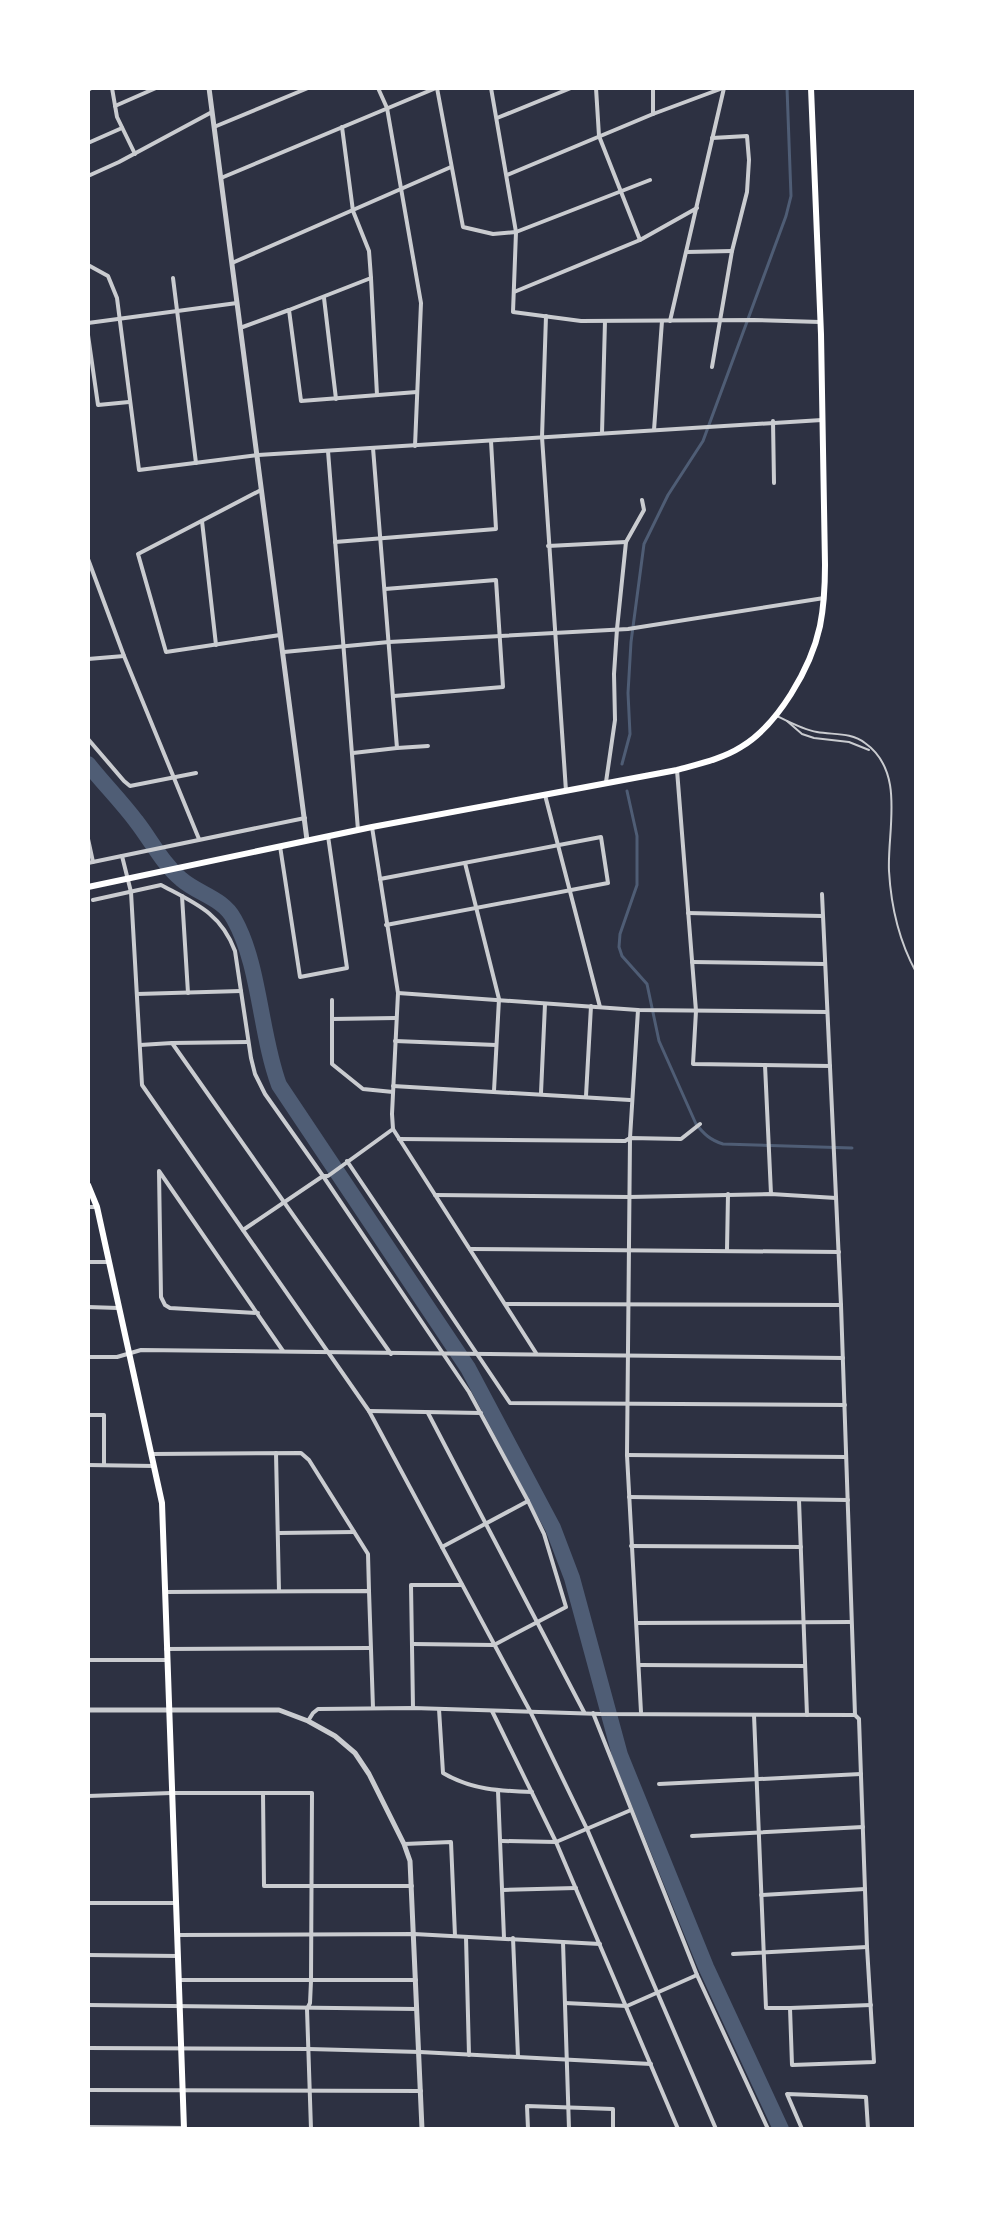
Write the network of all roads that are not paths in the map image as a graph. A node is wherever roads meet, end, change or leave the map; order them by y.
1 (112, 88) edge
2 (156, 88) edge
3 (209, 88) edge
4 (308, 88) edge
5 (378, 88) edge
6 (437, 88) edge
7 (491, 88) edge
8 (571, 88) edge
9 (596, 88) edge
10 (653, 88) edge
11 (723, 88) edge
12 (811, 88) edge
13 (115, 106) junction
14 (387, 108) junction
15 (212, 112) junction
16 (653, 114) junction
17 (497, 118) junction
18 (214, 127) junction
19 (342, 127) junction
20 (122, 128) junction
21 (599, 136) junction
22 (712, 138) junction
23 (88, 143) edge
24 (135, 154) junction
25 (451, 167) junction
26 (507, 175) junction
27 (88, 176) edge
28 (221, 178) junction
29 (650, 180) dead end
30 (401, 188) junction
31 (620, 192) junction
32 (697, 208) junction
33 (353, 211) junction
34 (516, 232) junction
35 (640, 240) junction
36 (732, 251) junction
37 (687, 252) junction
38 (232, 263) junction
39 (88, 265) edge
40 (173, 278) dead end
41 (371, 278) junction
42 (514, 292) junction
43 (324, 297) junction
44 (237, 303) junction
45 (289, 310) junction
46 (177, 311) junction
47 (546, 316) junction
48 (119, 318) junction
49 (605, 321) junction
50 (662, 321) junction
51 (670, 321) junction
52 (720, 321) junction
53 (820, 322) junction
54 (88, 323) edge
55 (240, 328) junction
56 (88, 335) edge
57 (712, 367) dead end
58 (417, 392) junction
59 (377, 395) junction
60 (336, 399) junction
61 (129, 402) junction
62 (823, 420) junction
63 (773, 421) junction
64 (654, 430) junction
65 (602, 433) junction
66 (542, 437) junction
67 (491, 440) junction
68 (415, 446) junction
69 (373, 448) junction
70 (328, 451) junction
71 (258, 455) junction
72 (196, 463) junction
73 (774, 483) dead end
74 (262, 489) junction
75 (642, 500) dead end
76 (202, 521) junction
77 (381, 537) junction
78 (335, 542) junction
79 (626, 542) junction
80 (548, 546) junction
81 (88, 559) edge
82 (385, 589) junction
83 (824, 598) junction
84 (617, 629) junction
85 (555, 633) junction
86 (282, 635) junction
87 (501, 636) junction
88 (389, 642) junction
89 (216, 645) junction
90 (343, 645) junction
91 (284, 652) junction
92 (124, 656) junction
93 (88, 659) edge
94 (394, 696) junction
95 (777, 716) junction
96 (786, 720) junction
97 (88, 739) edge
98 (428, 746) dead end
99 (397, 748) junction
100 (874, 752) junction
101 (352, 753) junction
102 (677, 770) junction
103 (196, 773) dead end
104 (175, 778) junction
105 (606, 784) junction
106 (566, 791) junction
107 (545, 795) junction
108 (305, 818) junction
109 (372, 827) junction
110 (358, 830) junction
111 (328, 836) junction
112 (88, 839) edge
113 (199, 839) junction
114 (307, 840) junction
115 (280, 846) junction
116 (558, 846) junction
117 (122, 856) junction
118 (90, 862) edge
119 (465, 863) junction
120 (380, 879) junction
121 (88, 887) edge
122 (569, 890) junction
123 (131, 892) junction
124 (822, 894) dead end
125 (182, 896) junction
126 (93, 900) dead end
127 (476, 908) junction
128 (688, 913) junction
129 (823, 917) junction
130 (386, 925) junction
131 (692, 962) junction
132 (825, 964) junction
133 (916, 972) edge
134 (241, 991) junction
135 (188, 993) junction
136 (398, 993) junction
137 (137, 994) junction
138 (499, 999) junction
139 (332, 1000) dead end
140 (545, 1003) junction
141 (591, 1006) junction
142 (600, 1007) junction
143 (638, 1010) junction
144 (696, 1011) junction
145 (828, 1012) junction
146 (396, 1018) junction
147 (332, 1019) junction
148 (395, 1041) junction
149 (248, 1042) junction
150 (172, 1043) junction
151 (140, 1045) junction
152 (496, 1045) junction
153 (765, 1065) junction
154 (830, 1066) junction
155 (393, 1089) junction
156 (494, 1091) junction
157 (541, 1093) junction
158 (586, 1096) junction
159 (631, 1100) junction
160 (700, 1124) dead end
161 (393, 1129) junction
162 (630, 1138) junction
163 (399, 1139) junction
164 (346, 1163) junction
165 (326, 1176) junction
166 (88, 1185) edge
167 (728, 1194) junction
168 (771, 1194) junction
169 (435, 1195) junction
170 (629, 1197) junction
171 (836, 1198) junction
172 (284, 1203) junction
173 (88, 1207) edge
174 (97, 1207) junction
175 (243, 1230) junction
176 (470, 1249) junction
177 (629, 1250) junction
178 (727, 1250) junction
179 (839, 1252) junction
180 (88, 1262) edge
181 (109, 1262) junction
182 (506, 1304) junction
183 (628, 1304) junction
184 (841, 1305) junction
185 (88, 1307) edge
186 (119, 1308) junction
187 (258, 1313) junction
188 (283, 1351) junction
189 (327, 1352) junction
190 (130, 1353) junction
191 (444, 1353) junction
192 (473, 1353) junction
193 (537, 1353) junction
194 (391, 1354) junction
195 (628, 1354) junction
196 (88, 1357) edge
197 (843, 1358) junction
198 (627, 1405) junction
199 (845, 1405) junction
200 (369, 1411) junction
201 (428, 1413) junction
202 (481, 1413) junction
203 (88, 1415) edge
204 (276, 1453) junction
205 (152, 1454) junction
206 (627, 1455) junction
207 (846, 1457) junction
208 (88, 1465) edge
209 (104, 1465) junction
210 (155, 1467) junction
211 (629, 1497) junction
212 (799, 1500) junction
213 (848, 1500) junction
214 (528, 1501) junction
215 (485, 1524) junction
216 (354, 1532) junction
217 (279, 1533) junction
218 (631, 1546) junction
219 (442, 1547) junction
220 (801, 1547) junction
221 (462, 1585) junction
222 (369, 1591) junction
223 (165, 1592) junction
224 (279, 1592) junction
225 (851, 1622) junction
226 (637, 1623) junction
227 (538, 1624) junction
228 (804, 1624) junction
229 (413, 1644) junction
230 (494, 1645) junction
231 (370, 1648) junction
232 (166, 1649) junction
233 (88, 1660) edge
234 (167, 1660) junction
235 (640, 1665) junction
236 (805, 1666) junction
237 (373, 1708) junction
238 (413, 1708) junction
239 (439, 1709) junction
240 (88, 1710) edge
241 (168, 1710) junction
242 (492, 1711) junction
243 (530, 1711) junction
244 (641, 1712) junction
245 (584, 1713) junction
246 (593, 1713) junction
247 (754, 1714) junction
248 (807, 1715) junction
249 (855, 1715) junction
250 (308, 1721) junction
251 (862, 1774) junction
252 (757, 1780) junction
253 (659, 1784) dead end
254 (498, 1791) junction
255 (532, 1792) junction
256 (171, 1793) junction
257 (263, 1793) junction
258 (88, 1796) edge
259 (631, 1810) junction
260 (863, 1827) junction
261 (587, 1829) junction
262 (758, 1833) junction
263 (692, 1836) dead end
264 (502, 1841) junction
265 (556, 1842) junction
266 (404, 1844) junction
267 (311, 1886) junction
268 (412, 1886) junction
269 (576, 1888) junction
270 (865, 1889) junction
271 (503, 1890) junction
272 (761, 1895) junction
273 (88, 1903) edge
274 (176, 1903) junction
275 (414, 1934) junction
276 (177, 1935) junction
277 (310, 1935) junction
278 (455, 1936) junction
279 (466, 1937) junction
280 (504, 1938) junction
281 (513, 1938) junction
282 (563, 1942) junction
283 (600, 1944) junction
284 (867, 1947) junction
285 (764, 1952) junction
286 (733, 1954) dead end
287 (88, 1955) edge
288 (178, 1956) junction
289 (697, 1975) junction
290 (178, 1980) junction
291 (416, 1980) junction
292 (311, 1981) junction
293 (658, 1993) junction
294 (565, 2003) junction
295 (88, 2005) edge
296 (871, 2005) junction
297 (627, 2006) junction
298 (180, 2007) junction
299 (790, 2008) junction
300 (307, 2009) junction
301 (417, 2009) junction
302 (88, 2048) edge
303 (181, 2048) junction
304 (309, 2049) junction
305 (420, 2052) junction
306 (469, 2055) junction
307 (518, 2057) junction
308 (566, 2059) junction
309 (651, 2064) junction
310 (88, 2090) edge
311 (183, 2091) junction
312 (310, 2091) junction
313 (421, 2091) junction
314 (569, 2106) junction
315 (88, 2127) edge
316 (184, 2129) edge
317 (311, 2129) edge
318 (422, 2129) edge
319 (528, 2129) edge
320 (569, 2129) edge
321 (613, 2129) edge
322 (678, 2129) edge
323 (716, 2129) edge
324 (768, 2129) edge
325 (802, 2129) edge
326 (868, 2129) edge

1 - 13 street
2 - 13 street
3 - 15 street
4 - 18 street
5 - 14 street
6 - 14 street
6 - 25 street
7 - 17 street
8 - 17 street
9 - 21 street
10 - 16 street
11 - 16 street
11 - 22 street
12 - 53 main road
13 - 20 street
14 - 19 street
14 - 30 street
15 - 18 street
15 - 24 street
16 - 21 street
17 - 26 street
18 - 28 street
19 - 28 street
19 - 33 street
20 - 23 street
20 - 24 street
21 - 26 street
21 - 31 street
22 - 32 street
22 - 36 street
24 - 27 street
25 - 30 street
25 - 34 street
26 - 34 street
28 - 38 street
29 - 31 street
30 - 33 street
30 - 58 street
31 - 34 street
31 - 35 street
32 - 35 street
32 - 37 street
33 - 38 street
33 - 41 street
34 - 42 street
35 - 42 street
36 - 37 street
36 - 52 street
37 - 51 street
38 - 44 street
39 - 48 street
40 - 46 street
41 - 43 street
41 - 59 street
42 - 47 street
43 - 45 street
43 - 60 street
44 - 46 street
44 - 55 street
45 - 55 street
45 - 60 street
46 - 48 street
46 - 72 street
47 - 49 street
47 - 66 street
48 - 54 street
48 - 61 street
49 - 50 street
49 - 65 street
50 - 51 street
50 - 64 street
51 - 52 street
52 - 53 street
52 - 57 street
53 - 62 main road
55 - 71 street
56 - 61 street
58 - 59 street
58 - 68 street
59 - 60 street
61 - 72 street
62 - 63 street
62 - 83 main road
63 - 64 street
63 - 73 street
64 - 65 street
65 - 66 street
66 - 67 street
66 - 80 street
67 - 68 street
67 - 77 street
68 - 69 street
69 - 70 street
69 - 77 street
70 - 71 street
70 - 78 street
71 - 72 street
71 - 74 street
74 - 76 street
74 - 86 street
75 - 79 street
76 - 89 street
76 - 89 street
77 - 78 street
77 - 82 street
78 - 90 street
79 - 80 street
79 - 84 street
80 - 85 street
81 - 92 street
82 - 87 street
82 - 88 street
83 - 84 street
83 - 95 main road
84 - 85 street
84 - 105 street
85 - 87 street
85 - 106 street
86 - 89 street
86 - 91 street
87 - 88 street
87 - 94 street
88 - 90 street
88 - 94 street
90 - 91 street
90 - 101 street
91 - 108 street
92 - 93 street
92 - 104 street
94 - 99 street
95 - 96 lane
95 - 102 main road
96 - 100 lane
96 - 100 lane
97 - 104 street
98 - 99 street
99 - 101 street
100 - 133 lane
101 - 110 street
102 - 105 main road
102 - 128 street
103 - 104 street
104 - 113 street
105 - 106 main road
106 - 107 main road
107 - 109 main road
107 - 116 street
108 - 113 street
108 - 114 street
109 - 110 main road
109 - 120 street
110 - 111 main road
111 - 114 main road
111 - 115 street
112 - 118 street
113 - 117 street
114 - 115 main road
115 - 121 main road
116 - 119 street
116 - 122 street
116 - 122 street
117 - 118 street
117 - 123 street
119 - 120 street
119 - 127 street
120 - 130 street
122 - 127 street
122 - 142 street
123 - 125 street
123 - 126 street
123 - 137 street
124 - 129 street
125 - 134 street
125 - 135 street
127 - 130 street
127 - 138 street
128 - 129 street
128 - 131 street
129 - 132 street
130 - 136 street
131 - 132 street
131 - 144 street
132 - 145 street
134 - 135 street
134 - 149 street
135 - 137 street
136 - 138 street
136 - 146 street
137 - 151 street
138 - 140 street
138 - 152 street
139 - 147 street
140 - 141 street
140 - 157 street
141 - 142 street
141 - 158 street
142 - 143 street
143 - 144 street
143 - 159 street
144 - 145 street
144 - 153 street
145 - 154 street
146 - 147 street
146 - 148 street
147 - 155 street
148 - 152 street
148 - 155 street
149 - 150 street
149 - 165 street
150 - 151 street
150 - 172 street
151 - 175 street
152 - 156 street
153 - 154 street
153 - 168 street
154 - 171 street
155 - 156 street
155 - 161 street
156 - 157 street
157 - 158 street
158 - 159 street
159 - 162 street
160 - 162 street
161 - 163 street
161 - 164 street
162 - 163 street
162 - 170 street
163 - 169 street
164 - 165 street
164 - 192 street
165 - 172 street
165 - 191 street
166 - 174 main road
167 - 168 street
167 - 170 street
167 - 178 street
168 - 171 street
169 - 170 street
169 - 176 street
170 - 177 street
171 - 179 street
172 - 175 street
172 - 194 street
173 - 174 street
174 - 181 main road
175 - 189 street
176 - 177 street
176 - 182 street
177 - 178 street
177 - 183 street
178 - 179 street
179 - 184 street
180 - 181 street
181 - 186 main road
182 - 183 street
182 - 193 street
183 - 184 street
183 - 195 street
184 - 197 street
185 - 186 street
186 - 190 main road
187 - 187 street
187 - 188 street
188 - 189 street
188 - 190 street
189 - 194 street
189 - 200 street
190 - 196 street
190 - 205 main road
191 - 192 street
191 - 194 street
191 - 202 street
192 - 193 street
192 - 198 street
193 - 195 street
195 - 197 street
195 - 198 street
197 - 199 street
198 - 199 street
198 - 206 street
199 - 207 street
200 - 201 street
200 - 219 street
201 - 202 street
201 - 215 street
202 - 214 street
203 - 209 street
204 - 205 street
204 - 216 street
204 - 217 street
205 - 210 main road
206 - 207 street
206 - 211 street
207 - 213 street
208 - 209 street
209 - 210 street
210 - 223 main road
211 - 212 street
211 - 218 street
212 - 213 street
212 - 220 street
213 - 225 street
214 - 215 street
214 - 227 street
215 - 219 street
215 - 227 street
216 - 217 street
216 - 222 street
217 - 224 street
218 - 220 street
218 - 226 street
219 - 221 street
220 - 228 street
221 - 229 street
221 - 230 street
222 - 224 street
222 - 231 street
223 - 224 street
223 - 232 main road
225 - 228 street
225 - 249 street
226 - 228 street
226 - 235 street
227 - 230 street
227 - 245 street
228 - 236 street
229 - 230 street
229 - 238 street
230 - 243 street
231 - 232 street
231 - 237 street
232 - 234 main road
233 - 234 street
234 - 241 main road
235 - 236 street
235 - 244 street
236 - 248 street
237 - 238 street
237 - 250 street
238 - 239 street
239 - 242 street
239 - 254 street
240 - 241 street
241 - 250 street
241 - 256 main road
242 - 243 street
242 - 255 street
243 - 245 street
243 - 261 street
244 - 246 street
244 - 247 street
245 - 246 street
246 - 259 street
247 - 248 street
247 - 252 street
248 - 249 street
249 - 251 street
250 - 266 street
251 - 252 street
251 - 260 street
252 - 253 street
252 - 262 street
254 - 255 street
254 - 264 street
255 - 265 street
256 - 257 street
256 - 258 street
256 - 274 main road
257 - 267 street
257 - 267 street
259 - 261 street
259 - 289 street
260 - 262 street
260 - 270 street
261 - 265 street
261 - 293 street
262 - 263 street
262 - 272 street
264 - 265 street
264 - 271 street
265 - 269 street
266 - 268 street
266 - 278 street
267 - 268 street
267 - 277 street
268 - 275 street
269 - 271 street
269 - 283 street
270 - 272 street
270 - 284 street
271 - 280 street
272 - 285 street
273 - 274 street
274 - 276 main road
275 - 277 street
275 - 278 street
275 - 291 street
276 - 277 street
276 - 288 main road
277 - 292 street
278 - 279 street
279 - 280 street
279 - 306 street
280 - 281 street
281 - 282 street
281 - 307 street
282 - 283 street
282 - 294 street
283 - 297 street
284 - 285 street
284 - 296 street
285 - 286 street
285 - 299 street
287 - 288 street
288 - 290 main road
289 - 293 street
289 - 324 street
290 - 292 street
290 - 298 main road
291 - 292 street
291 - 301 street
292 - 300 street
293 - 297 street
293 - 323 street
294 - 297 street
294 - 308 street
295 - 298 street
296 - 299 street
296 - 299 street
297 - 309 street
298 - 300 street
298 - 303 main road
300 - 301 street
300 - 304 street
301 - 305 street
302 - 303 street
303 - 304 street
303 - 311 main road
304 - 305 street
304 - 312 street
305 - 306 street
305 - 313 street
306 - 307 street
307 - 308 street
308 - 309 street
308 - 314 street
309 - 322 street
310 - 311 street
311 - 312 street
311 - 316 main road
312 - 313 street
312 - 317 street
313 - 318 street
314 - 319 street
314 - 320 street
314 - 321 street
315 - 316 street
325 - 326 street

